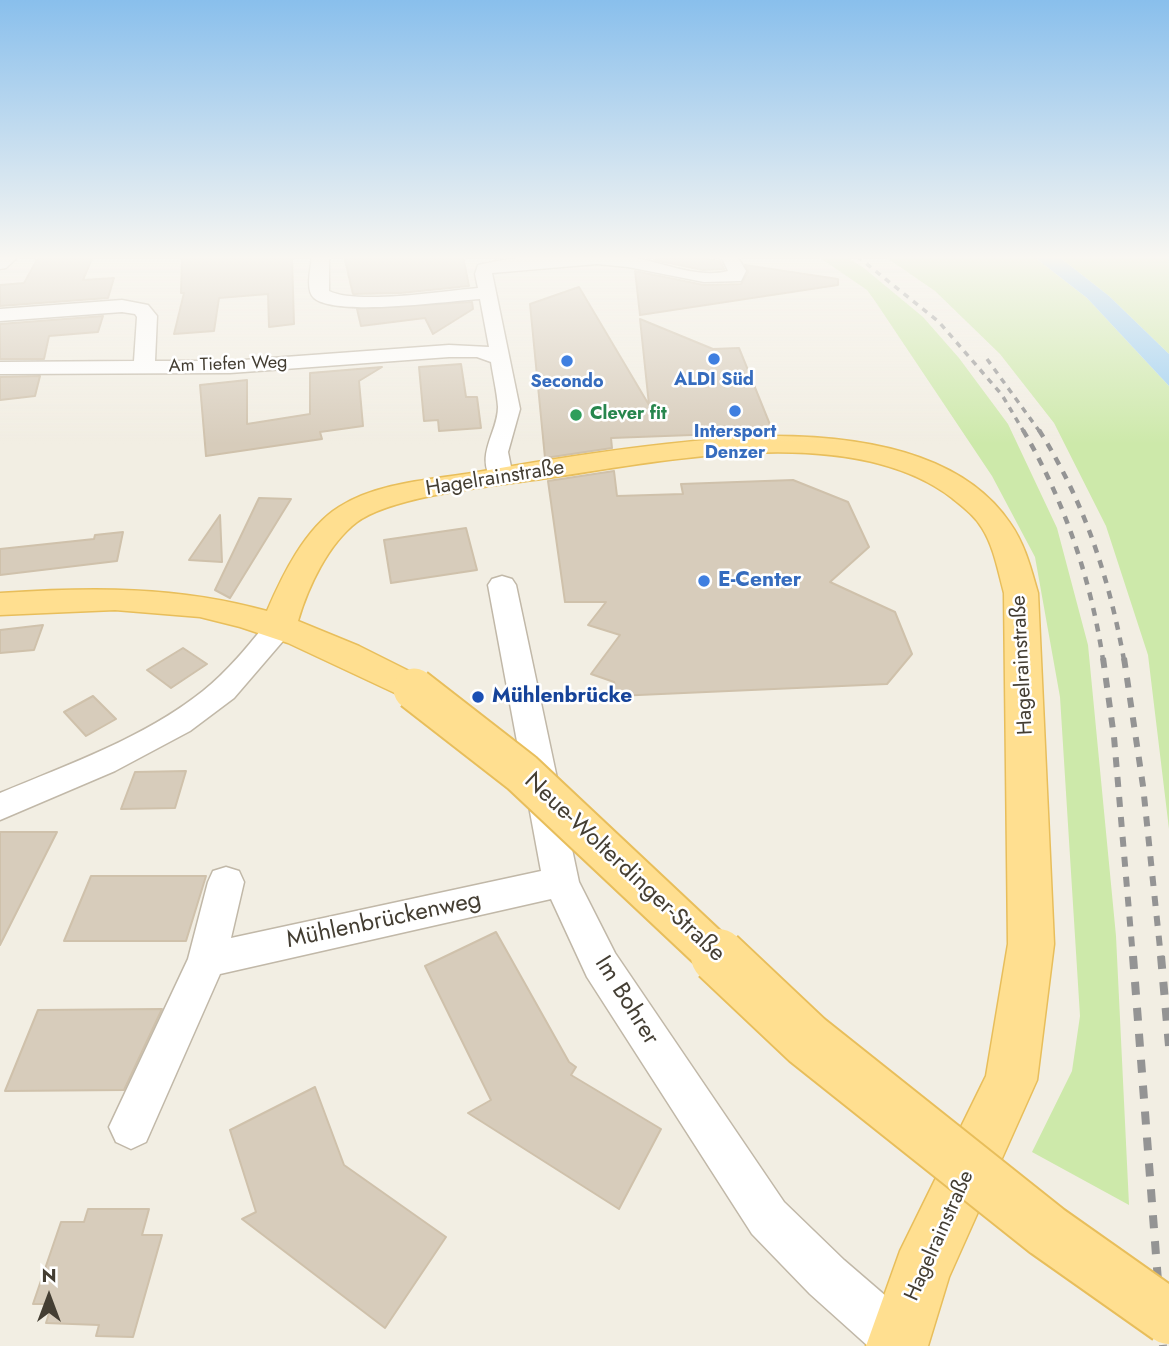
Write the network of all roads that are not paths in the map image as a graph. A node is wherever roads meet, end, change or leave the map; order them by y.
1 (147, 319) edge
2 (493, 319) edge
3 (501, 359) junction
4 (144, 367) junction
5 (0, 368) edge
6 (501, 477) junction
7 (502, 585) dead end
8 (0, 604) edge
9 (279, 627) junction
10 (0, 807) edge
11 (226, 882) dead end
12 (561, 882) junction
13 (207, 960) junction
14 (131, 1127) dead end
15 (1169, 1317) edge
16 (898, 1343) edge

1 - 4 street
2 - 3 street
3 - 4 street, Am Tiefen Weg
3 - 6 street
4 - 5 street, Am Tiefen Weg
6 - 9 main road, Hagelrainstraße
6 - 16 main road, Hagelrainstraße
7 - 12 street, Im Bohrer
8 - 9 main road, Neue-Wolterdinger-Straße
9 - 10 street
9 - 15 main road, Neue-Wolterdinger-Straße, bridge
11 - 13 street
12 - 13 street, Mühlenbrückenweg
12 - 16 street, Im Bohrer
13 - 14 street

